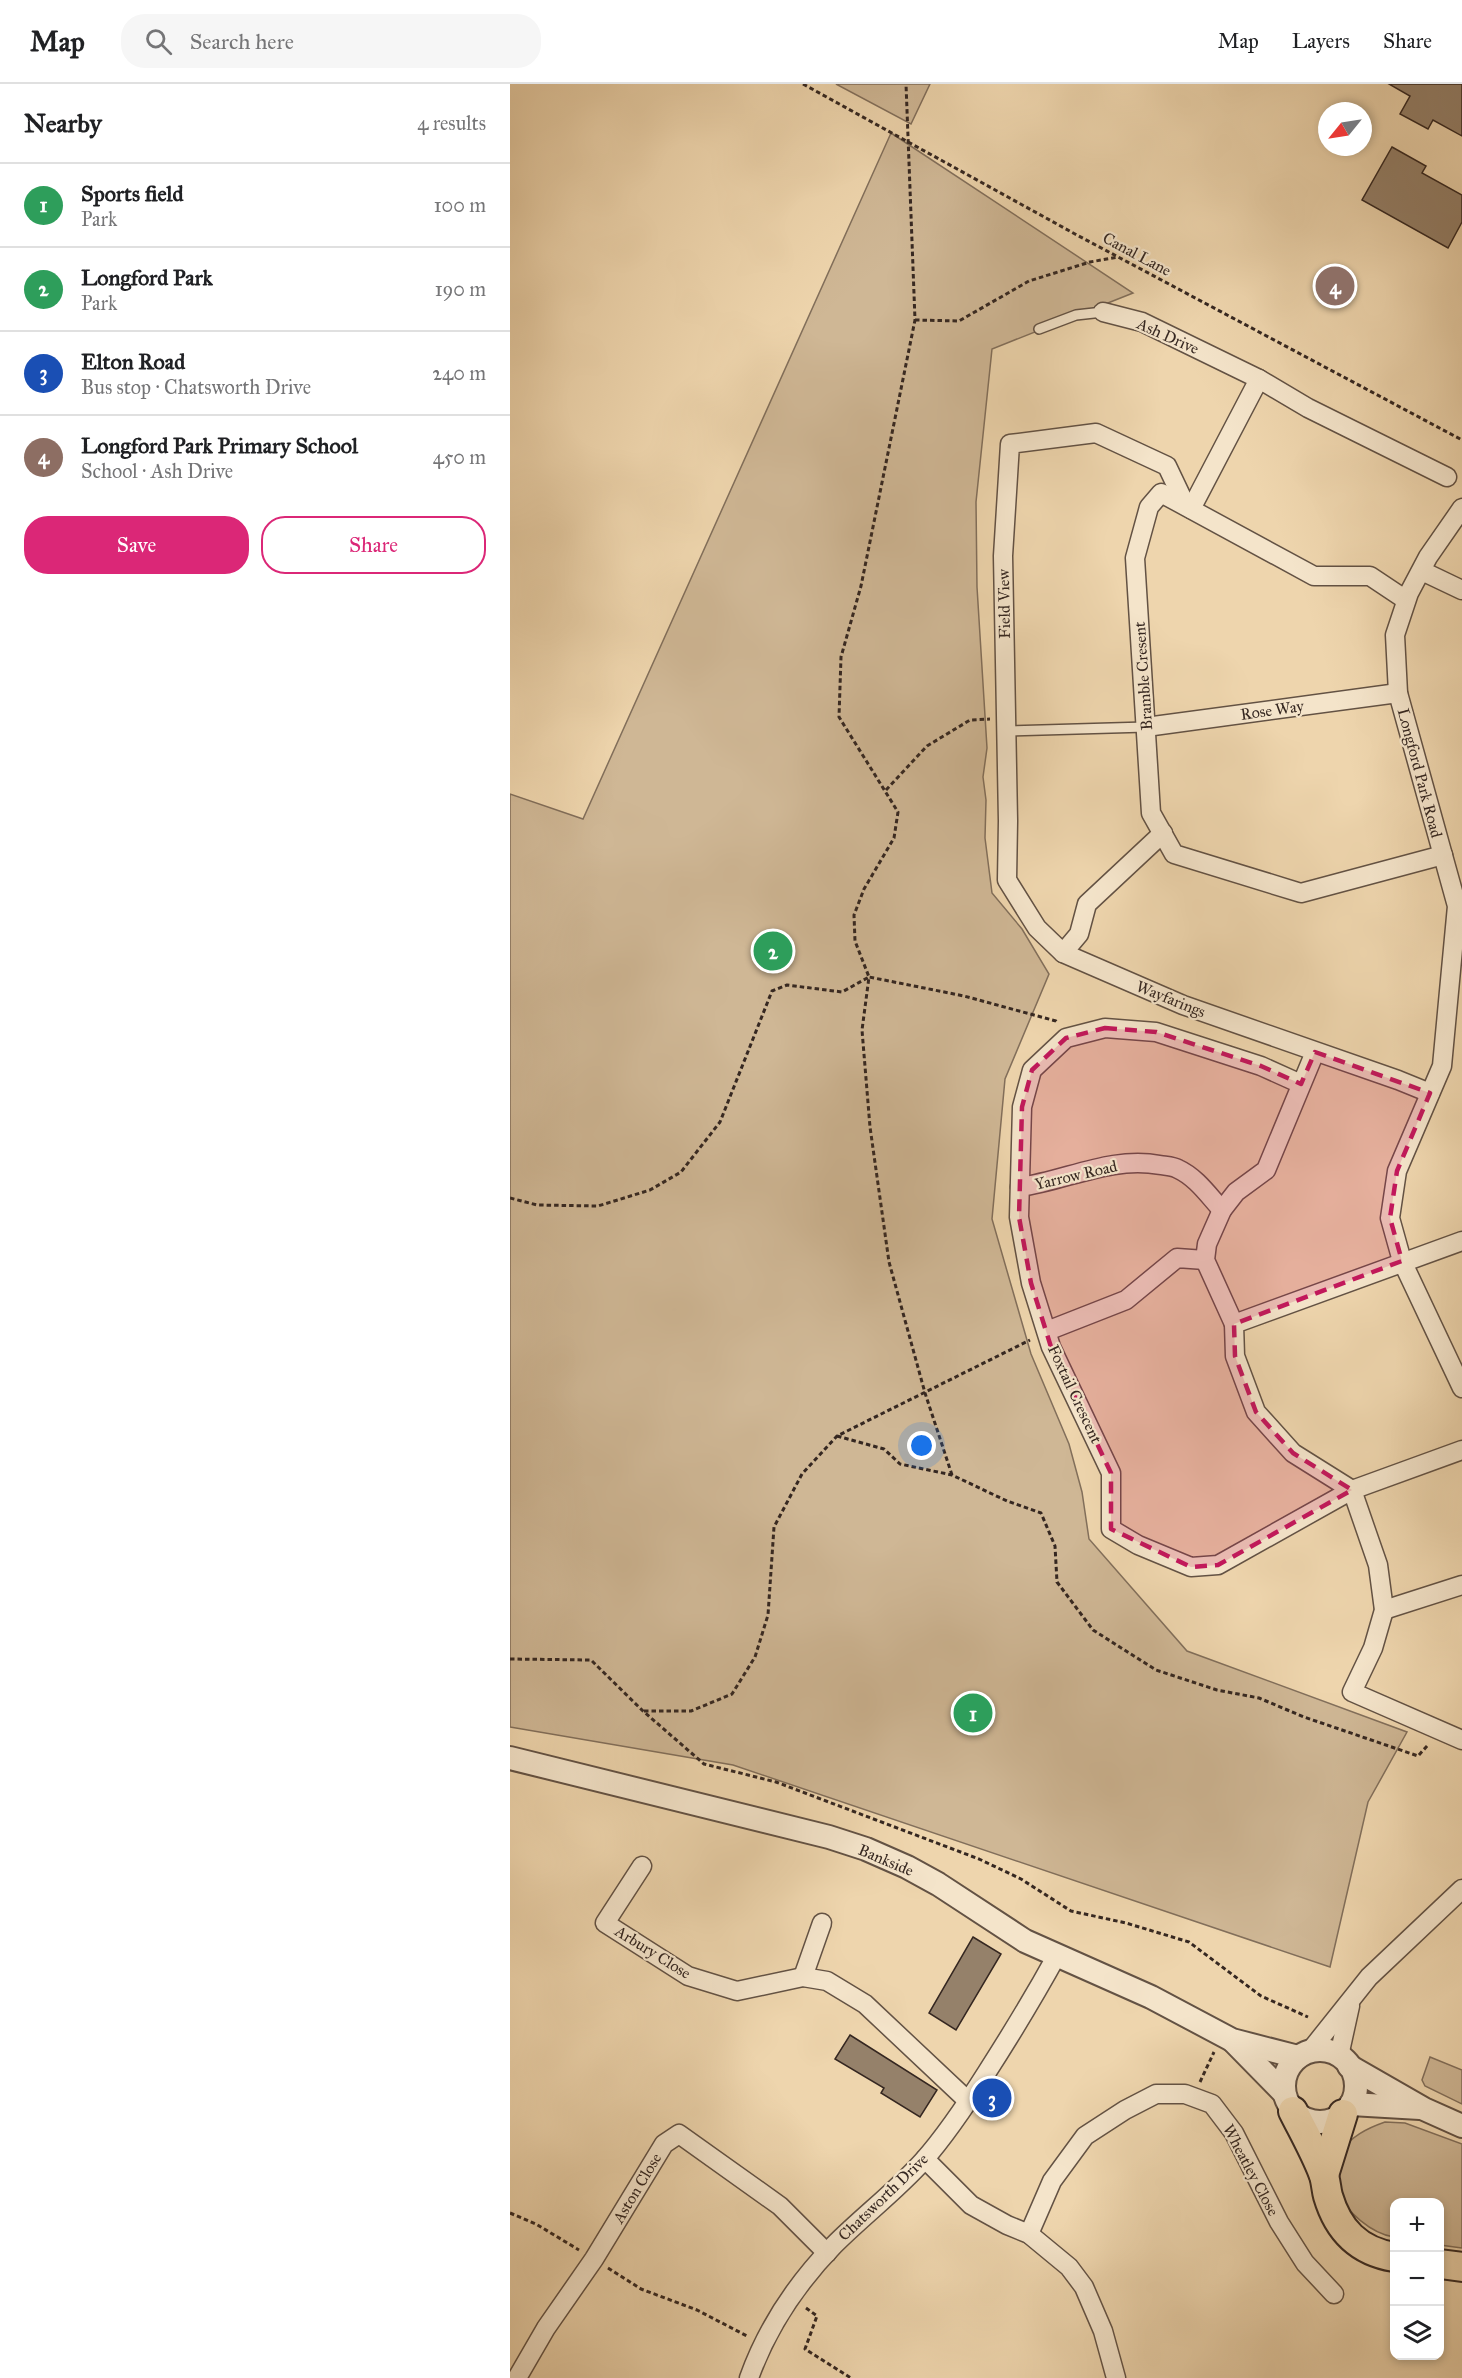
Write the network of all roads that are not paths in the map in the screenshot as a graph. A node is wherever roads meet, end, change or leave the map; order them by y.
1 (1103, 312) joint
2 (1039, 329) dead end
3 (1259, 379) junction
4 (1447, 477) dead end
5 (1189, 508) junction
6 (1462, 508) edge
7 (1422, 571) junction
8 (1462, 590) edge
9 (1406, 600) junction
10 (1398, 693) junction
11 (1006, 724) junction
12 (1146, 727) junction
13 (1163, 834) junction
14 (1443, 855) junction
15 (1460, 906) edge
16 (1063, 953) junction
17 (1315, 1052) junction
18 (1301, 1084) junction
19 (1430, 1094) junction
20 (1020, 1187) junction
21 (1222, 1210) junction
22 (1462, 1240) edge
23 (1205, 1260) junction
24 (1402, 1261) junction
25 (1234, 1324) junction
26 (1047, 1331) junction
27 (1462, 1388) edge
28 (1462, 1450) edge
29 (1352, 1490) junction
30 (1462, 1585) edge
31 (1384, 1610) junction
32 (1462, 1740) edge
33 (510, 1758) edge
34 (642, 1866) dead end
35 (1462, 1889) edge
36 (822, 1923) dead end
37 (1057, 1955) junction
38 (803, 1977) junction
39 (1351, 2001) junction
40 (1227, 2037) junction
41 (1304, 2054) junction
42 (1344, 2061) junction
43 (968, 2101) junction
44 (1289, 2102) junction
45 (1347, 2109) junction
46 (1424, 2109) junction
47 (1462, 2126) edge
48 (925, 2159) junction
49 (1324, 2175) junction
50 (1029, 2234) junction
51 (827, 2253) junction
52 (1390, 2256) edge
53 (1444, 2265) edge
54 (1462, 2267) edge
55 (1334, 2294) dead end
56 (516, 2378) edge
57 (749, 2378) edge
58 (1116, 2378) edge

1 - 2 lane, Ash Drive
1 - 3 street, Ash Drive
3 - 4 street, Ash Drive
3 - 5 street
5 - 9 street, Bramble Cresent
5 - 11 street, Field View
5 - 12 street, Bramble Cresent
6 - 7 street, Longford Park Road
7 - 8 street
7 - 9 street, Longford Park Road
9 - 10 street, Longford Park Road
10 - 12 street, Rose Way
10 - 14 street, Longford Park Road
11 - 12 lane
11 - 16 street, Field View
12 - 13 street, Bramble Cresent
13 - 14 street, Bramble Cresent
13 - 16 street
14 - 15 street, Longford Park Road
15 - 19 street, Longford Park Road
16 - 17 street, Wayfarings
17 - 18 street
17 - 19 street, Wayfarings
18 - 20 street, Foxtail Crescent
18 - 21 street
19 - 24 street, Longford Park Road
20 - 21 street, Yarrow Road
20 - 26 street, Foxtail Crescent
21 - 23 street
22 - 24 street
23 - 25 street
23 - 26 street
24 - 25 street
24 - 27 street, Longford Park Road
25 - 29 street
26 - 29 street, Foxtail Crescent
28 - 29 street
29 - 31 street
30 - 31 street
31 - 32 street
33 - 37 street, Bankside
34 - 38 street, Arbury Close
35 - 39 street
36 - 38 street
37 - 40 street, Bankside
37 - 43 street, Chatsworth Drive
38 - 43 street, Arbury Close
39 - 41 street
39 - 42 street
40 - 41 street, Bankside
40 - 44 street, Bankside
41 - 42 street
41 - 44 street
42 - 45 street
42 - 46 street
43 - 48 street, Chatsworth Drive
44 - 45 street
44 - 49 main road
45 - 46 street
45 - 49 main road
46 - 47 street
48 - 50 street
48 - 51 street, Chatsworth Drive
49 - 52 main road
50 - 55 street, Wheatley Close
50 - 58 street
51 - 56 street, Aston Close
51 - 57 street, Chatsworth Drive
53 - 54 main road

